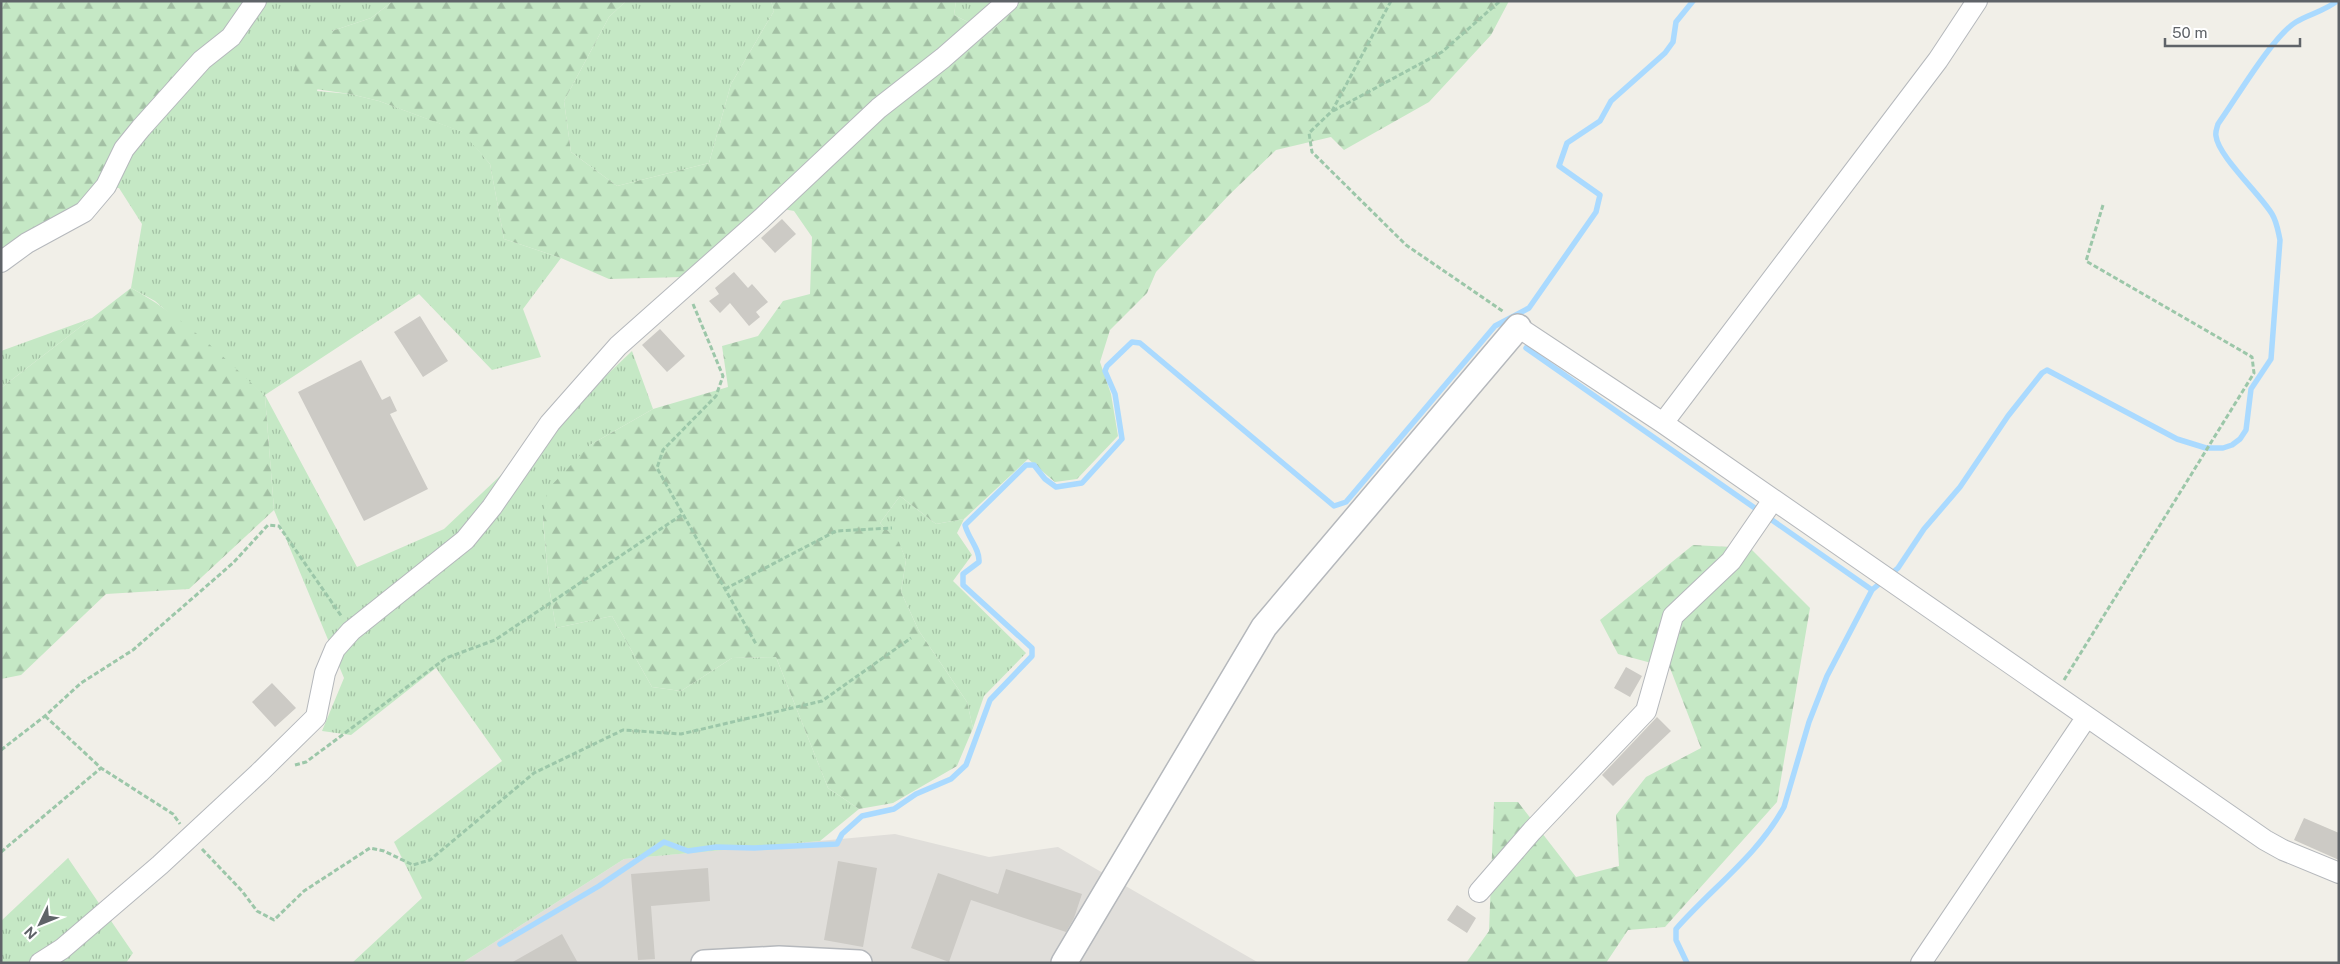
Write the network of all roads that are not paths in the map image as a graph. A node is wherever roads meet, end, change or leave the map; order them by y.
1 (256, 1) edge
2 (1008, 1) edge
3 (1977, 1) edge
4 (1, 262) edge
5 (1518, 327) joint
6 (1663, 423) junction
7 (1773, 500) junction
8 (2086, 718) junction
9 (2339, 873) edge
10 (1479, 892) dead end
11 (40, 963) edge
12 (704, 963) edge
13 (860, 963) edge
14 (1064, 963) edge
15 (1921, 963) edge

1 - 4 street
2 - 11 street
3 - 6 street
5 - 6 street
5 - 14 street
6 - 7 street
7 - 8 street
7 - 10 street
8 - 9 street
8 - 15 street
12 - 13 street

